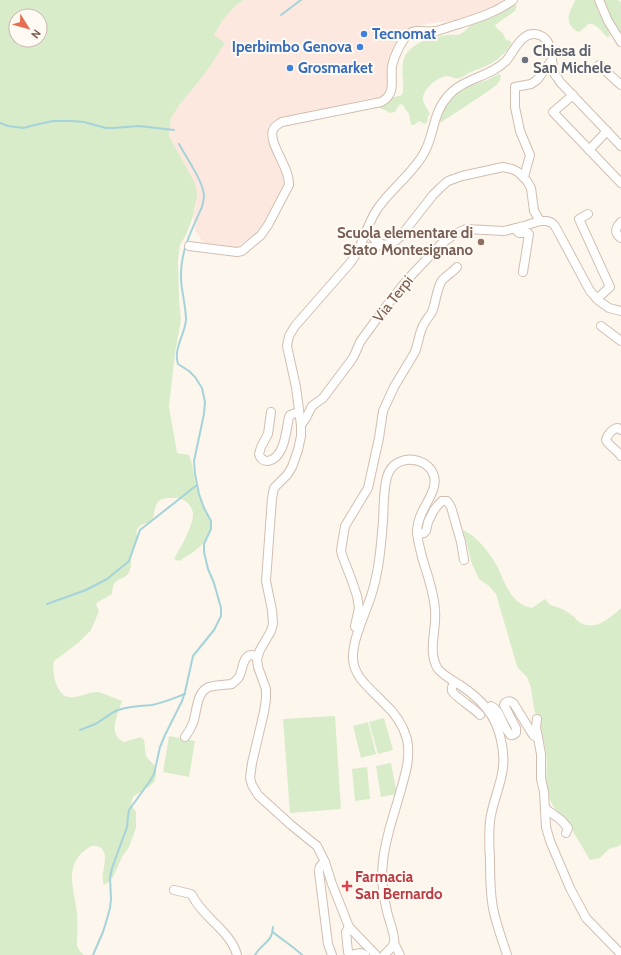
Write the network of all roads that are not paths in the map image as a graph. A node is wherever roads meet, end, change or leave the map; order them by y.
1 (513, 0) edge
2 (599, 0) edge
3 (621, 42) edge
4 (552, 60) junction
5 (599, 65) dead end
6 (621, 85) edge
7 (573, 95) junction
8 (607, 131) junction
9 (621, 146) edge
10 (589, 150) junction
11 (524, 177) junction
12 (621, 183) edge
13 (588, 214) dead end
14 (540, 221) junction
15 (621, 222) edge
16 (516, 228) junction
17 (367, 230) junction
18 (621, 238) edge
19 (383, 245) junction
20 (189, 246) dead end
21 (359, 248) junction
22 (457, 267) dead end
23 (523, 272) dead end
24 (596, 298) junction
25 (621, 311) edge
26 (600, 326) dead end
27 (621, 341) edge
28 (271, 412) dead end
29 (299, 412) junction
30 (301, 425) junction
31 (621, 430) edge
32 (621, 456) edge
33 (417, 534) junction
34 (464, 560) dead end
35 (359, 629) junction
36 (257, 656) junction
37 (454, 682) junction
38 (487, 708) junction
39 (480, 715) dead end
40 (537, 719) dead end
41 (185, 737) dead end
42 (538, 738) junction
43 (546, 809) junction
44 (566, 832) dead end
45 (325, 862) junction
46 (174, 890) dead end
47 (349, 927) junction
48 (394, 943) junction
49 (621, 954) edge
50 (238, 955) edge
51 (332, 955) edge
52 (365, 955) edge
53 (376, 955) edge
54 (384, 955) edge
55 (400, 955) edge
56 (507, 955) edge

1 - 20 street
2 - 3 street
4 - 7 street
4 - 11 street
4 - 17 street
5 - 6 street
7 - 8 street
7 - 10 street
8 - 9 street
8 - 10 street
10 - 12 street
11 - 14 street
11 - 19 street
13 - 24 street
14 - 16 street, Via Terpi
14 - 24 street
15 - 18 street
16 - 23 street
16 - 30 street, Via Terpi
17 - 19 street
17 - 21 street
19 - 21 street
21 - 29 street
22 - 35 street
24 - 25 street
26 - 27 street
28 - 29 street
29 - 30 street
30 - 36 street
31 - 32 street
33 - 34 street
33 - 35 street
33 - 37 street
35 - 48 street
36 - 41 street
36 - 45 street
37 - 38 street
37 - 39 street
38 - 42 street
38 - 56 street
40 - 42 street
42 - 43 street
43 - 44 street
43 - 49 street
45 - 47 street
45 - 51 street
46 - 50 street
47 - 52 street
47 - 53 street
48 - 54 street
48 - 55 street

